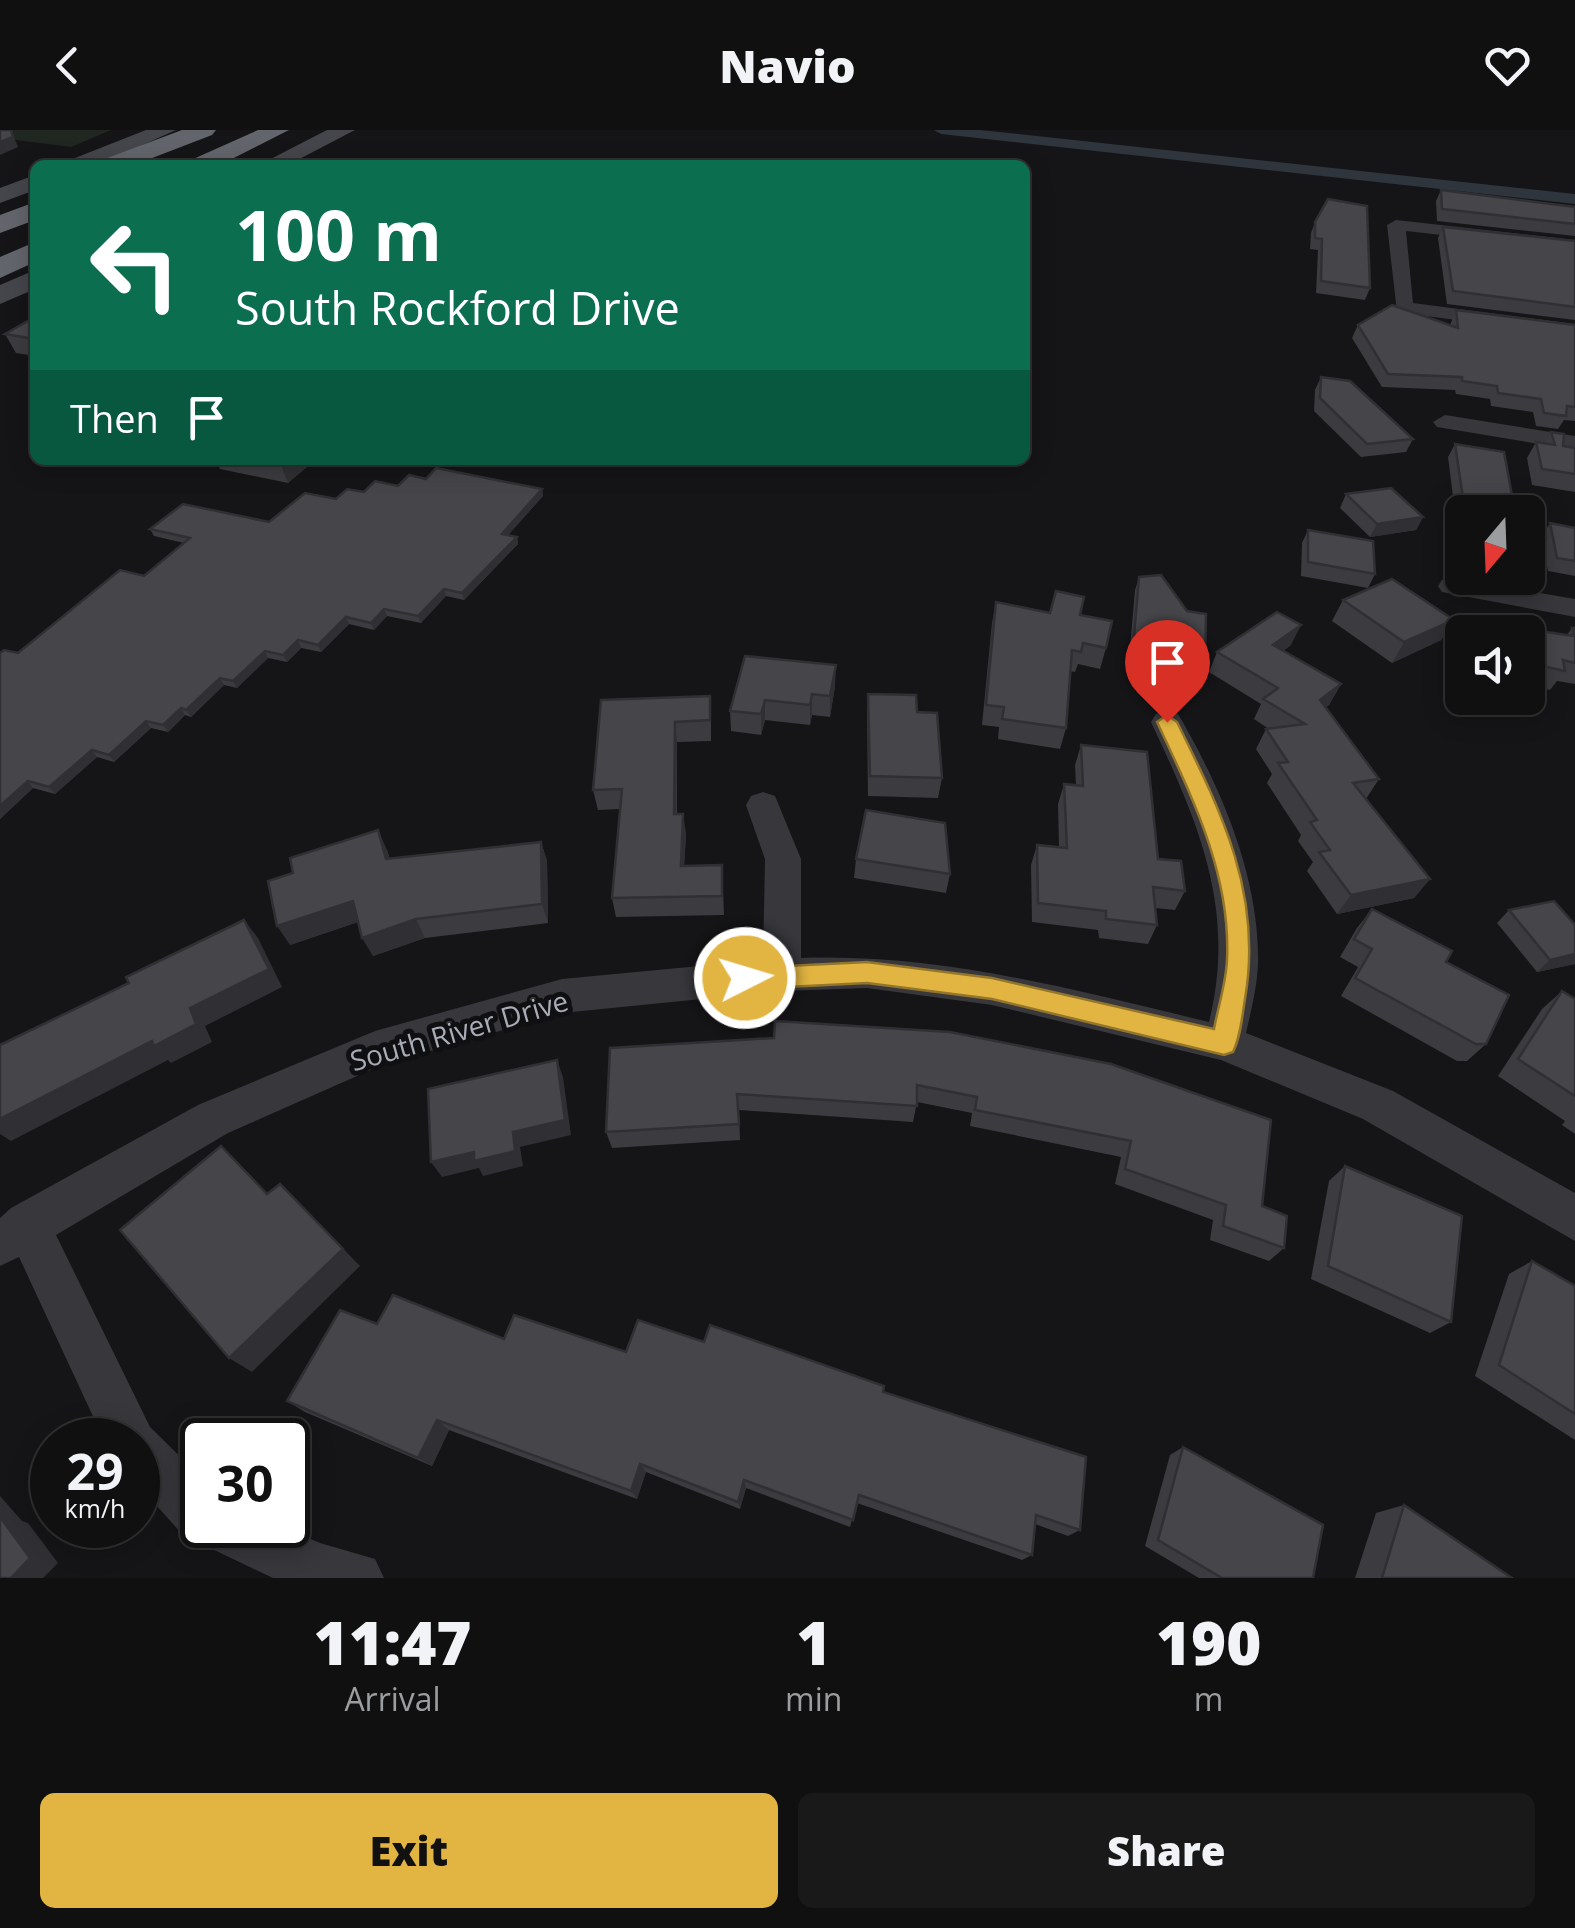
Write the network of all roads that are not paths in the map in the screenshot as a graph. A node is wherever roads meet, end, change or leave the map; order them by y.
1 (165, 130) edge
2 (204, 130) edge
3 (217, 130) edge
4 (278, 130) edge
5 (344, 130) edge
6 (90, 160) edge
7 (124, 160) edge
8 (149, 160) edge
9 (211, 160) edge
10 (222, 160) edge
11 (281, 160) edge
12 (30, 184) edge
13 (0, 196) edge
14 (30, 196) edge
15 (0, 207) edge
16 (30, 212) edge
17 (0, 224) edge
18 (30, 241) edge
19 (1575, 245) edge
20 (0, 254) edge
21 (30, 254) edge
22 (0, 269) edge
23 (30, 281) edge
24 (0, 296) edge
25 (1575, 330) edge
26 (1445, 422) dead end
27 (1575, 442) edge
28 (1502, 595) edge
29 (1575, 608) edge
30 (1167, 722) dead end
31 (763, 805) dead end
32 (782, 975) junction
33 (1224, 1043) junction
34 (1575, 1218) edge
35 (14, 1233) edge
36 (118, 1418) edge
37 (160, 1471) edge
38 (180, 1493) edge
39 (268, 1548) edge
40 (356, 1578) edge

1 - 6 main road
2 - 7 highway
3 - 8 highway
4 - 9 highway
4 - 10 highway
5 - 11 main road
12 - 13 main road
14 - 15 highway
16 - 17 highway
18 - 20 highway
19 - 25 street
21 - 22 highway
23 - 24 main road
26 - 27 street
28 - 29 street
30 - 33 street
31 - 32 street
32 - 33 street, South River Drive
32 - 35 street, South River Drive
33 - 34 street, South River Drive
35 - 36 street
37 - 38 street
39 - 40 street

